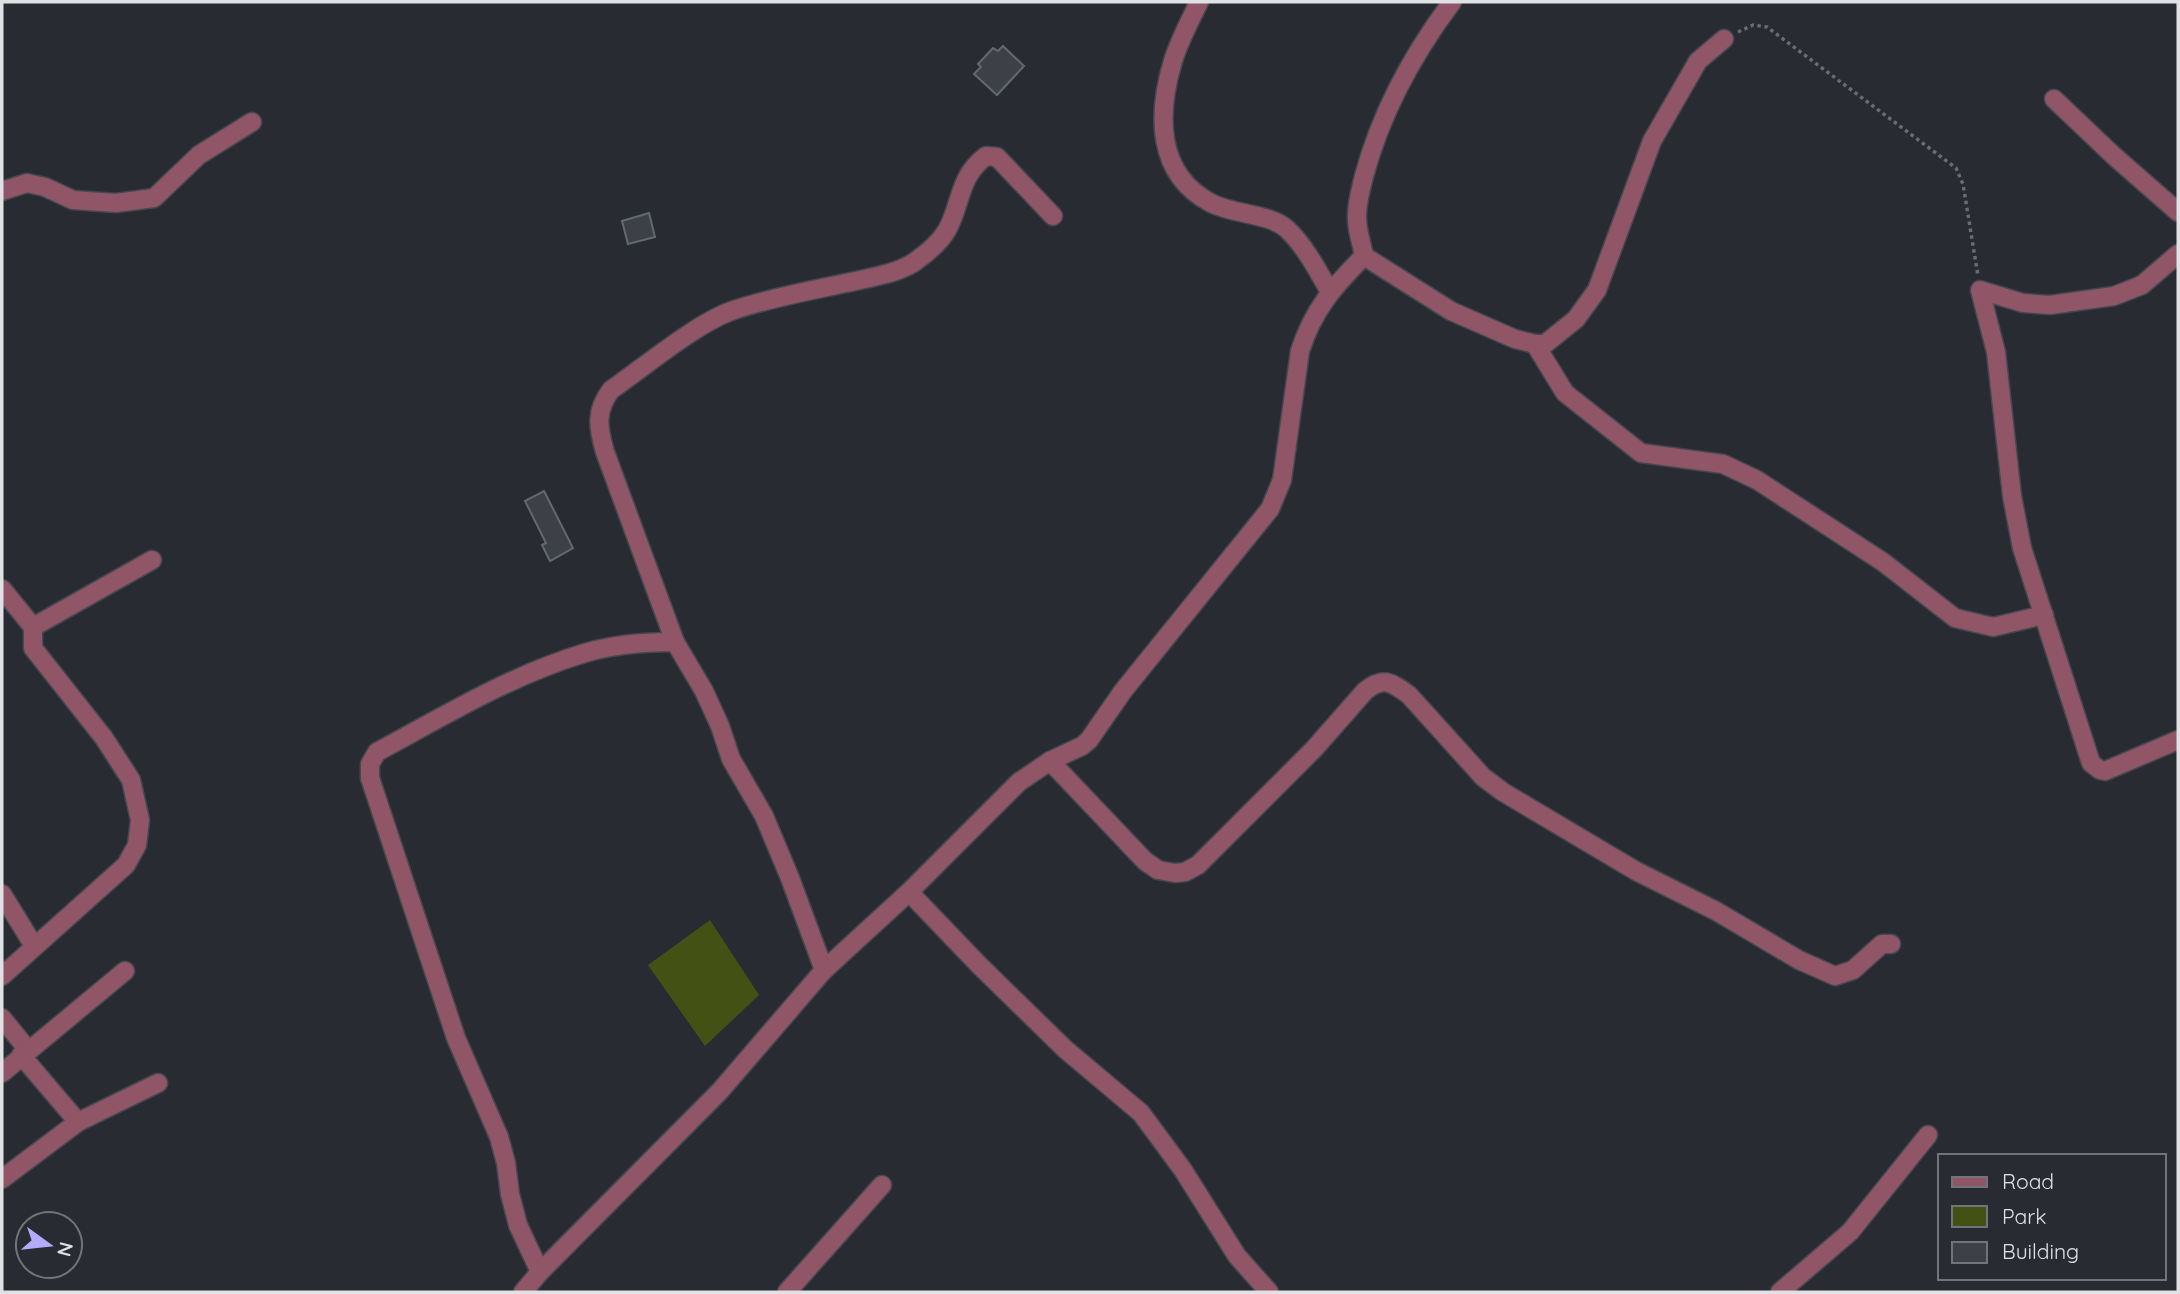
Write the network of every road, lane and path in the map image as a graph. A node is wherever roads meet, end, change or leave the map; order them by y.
1 (1199, 2) edge
2 (1452, 2) edge
3 (1724, 39) joint
4 (2054, 99) dead end
5 (252, 121) dead end
6 (2, 191) edge
7 (2178, 212) edge
8 (1053, 216) dead end
9 (2178, 254) edge
10 (1364, 256) junction
11 (1980, 290) junction
12 (1329, 292) junction
13 (1535, 344) junction
14 (152, 559) dead end
15 (2, 589) edge
16 (2044, 615) junction
17 (33, 627) junction
18 (675, 642) junction
19 (2178, 740) edge
20 (1050, 761) junction
21 (909, 892) junction
22 (2, 894) edge
23 (1891, 944) dead end
24 (34, 946) junction
25 (824, 970) junction
26 (125, 971) dead end
27 (2, 976) edge
28 (2, 1018) edge
29 (25, 1052) junction
30 (2, 1073) edge
31 (158, 1083) dead end
32 (78, 1122) junction
33 (1928, 1135) dead end
34 (2, 1179) edge
35 (882, 1185) dead end
36 (540, 1272) junction
37 (523, 1292) edge
38 (787, 1292) edge
39 (1269, 1292) edge
40 (1780, 1292) edge

1 - 12 street
2 - 10 street
3 - 11 path
3 - 13 street
4 - 7 street
5 - 6 street
8 - 18 street
9 - 11 street
10 - 12 street
10 - 13 street
11 - 16 street
12 - 20 street
13 - 16 street
14 - 17 street
15 - 17 street
16 - 19 street
17 - 24 street
18 - 25 street
18 - 36 street
20 - 21 street
20 - 23 street
21 - 25 street
21 - 39 street
22 - 24 street
24 - 27 street
25 - 36 street
26 - 29 street
28 - 29 street
29 - 30 street
29 - 32 street
31 - 32 street
32 - 34 street
33 - 40 street
35 - 38 street
36 - 37 street

